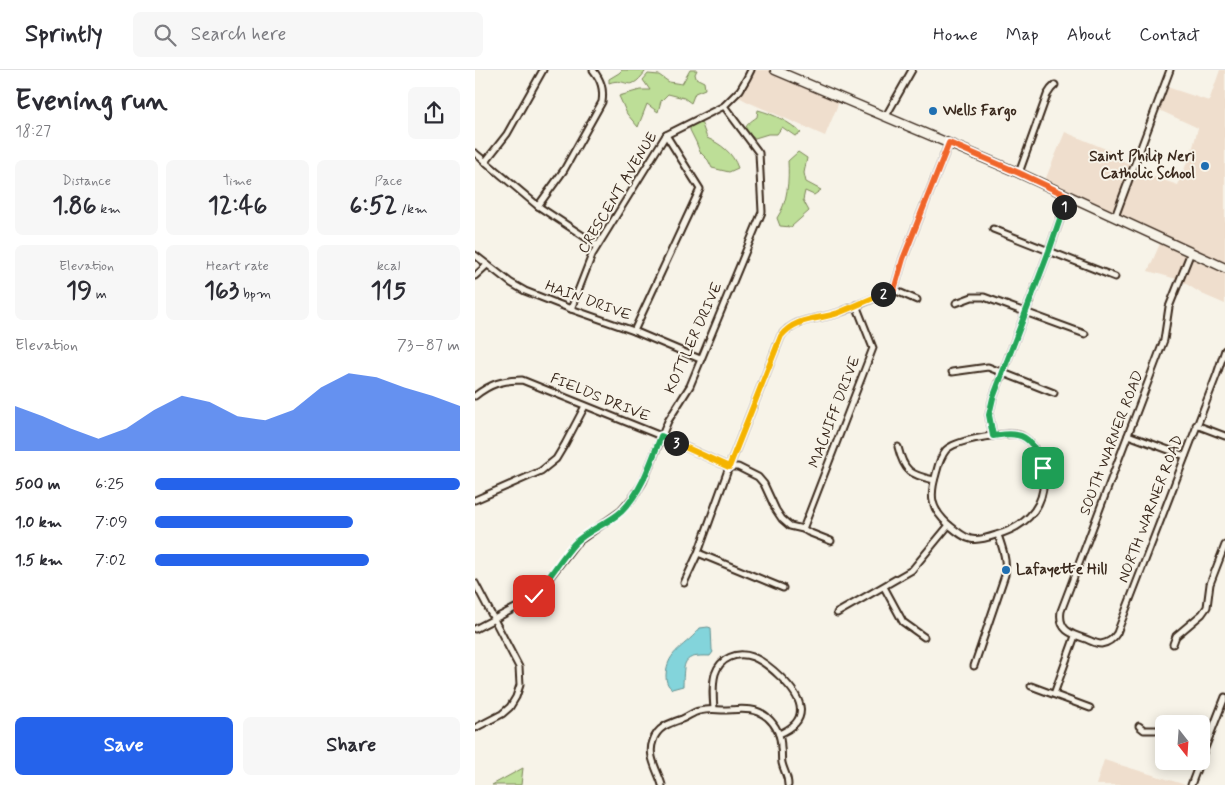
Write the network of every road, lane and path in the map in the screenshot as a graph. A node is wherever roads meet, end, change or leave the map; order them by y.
1 (543, 70) edge
2 (593, 70) edge
3 (751, 70) edge
4 (775, 70) edge
5 (912, 70) edge
6 (1169, 70) edge
7 (1055, 85) dead end
8 (724, 106) junction
9 (885, 116) junction
10 (666, 135) junction
11 (949, 143) junction
12 (475, 153) edge
13 (485, 162) junction
14 (1019, 173) junction
15 (1068, 196) junction
16 (538, 206) junction
17 (1115, 217) junction
18 (993, 229) dead end
19 (597, 246) junction
20 (1049, 251) junction
21 (1191, 252) junction
22 (475, 255) edge
23 (487, 264) junction
24 (1225, 268) edge
25 (475, 276) edge
26 (1115, 277) dead end
27 (894, 290) junction
28 (917, 300) dead end
29 (956, 302) dead end
30 (856, 305) junction
31 (571, 309) junction
32 (1025, 313) junction
33 (634, 331) junction
34 (1085, 334) dead end
35 (1225, 350) edge
36 (700, 359) junction
37 (952, 372) dead end
38 (1002, 372) junction
39 (1054, 393) dead end
40 (475, 396) edge
41 (585, 406) junction
42 (1197, 425) junction
43 (1128, 435) junction
44 (661, 436) junction
45 (993, 436) junction
46 (1225, 436) edge
47 (898, 447) dead end
48 (1185, 456) junction
49 (729, 467) junction
50 (934, 480) junction
51 (475, 500) edge
52 (949, 525) junction
53 (803, 529) junction
54 (998, 535) junction
55 (831, 541) dead end
56 (1225, 545) edge
57 (698, 554) junction
58 (1218, 563) junction
59 (1225, 566) edge
60 (475, 583) edge
61 (684, 583) dead end
62 (884, 587) junction
63 (783, 588) dead end
64 (837, 613) dead end
65 (494, 619) junction
66 (475, 629) edge
67 (1075, 636) junction
68 (924, 638) dead end
69 (1173, 644) dead end
70 (974, 666) dead end
71 (1031, 686) dead end
72 (1054, 694) junction
73 (1225, 697) edge
74 (1090, 708) dead end
75 (714, 709) junction
76 (1139, 726) dead end
77 (475, 728) edge
78 (1155, 730) edge
79 (779, 734) junction
80 (1210, 735) edge
81 (1197, 770) edge
82 (662, 785) edge
83 (788, 785) edge
84 (1191, 785) edge

1 - 13 street
2 - 16 street
3 - 8 street, CRESCENT AVENUE
4 - 9 main road
5 - 9 street
6 - 17 street
7 - 14 street
8 - 10 street, CRESCENT AVENUE
8 - 36 street, KOTTLER DRIVE
9 - 11 main road
10 - 19 street, CRESCENT AVENUE
10 - 33 street
11 - 14 main road
11 - 27 street
12 - 13 street
13 - 16 street
14 - 15 main road
15 - 17 main road
15 - 20 street
16 - 19 street
17 - 21 main road
18 - 20 street
19 - 31 street, CRESCENT AVENUE
20 - 26 street
20 - 32 street
21 - 24 main road
21 - 43 street, SOUTH WARNER ROAD
22 - 23 street, HAIN DRIVE
23 - 25 street
23 - 31 street, HAIN DRIVE
27 - 28 street
27 - 30 street
29 - 32 street
30 - 49 street
30 - 53 street, MACNIFF DRIVE
31 - 33 street, HAIN DRIVE
32 - 34 street
32 - 38 street
33 - 36 street, HAIN DRIVE
35 - 42 street, NORTH WARNER ROAD
36 - 44 street, KOTTLER DRIVE
37 - 38 street
38 - 39 street
38 - 45 street
40 - 41 street, FIELDS DRIVE
41 - 44 street, FIELDS DRIVE
41 - 51 street
42 - 46 street
42 - 48 street, NORTH WARNER ROAD
43 - 48 street
43 - 67 street, SOUTH WARNER ROAD
44 - 49 street, FIELDS DRIVE
44 - 65 street, KOTTLER DRIVE
45 - 50 street
45 - 54 street
47 - 50 street
48 - 67 street, NORTH WARNER ROAD
49 - 53 street, FIELDS DRIVE
49 - 57 street
50 - 52 street
52 - 54 street
52 - 62 street
53 - 55 street, FIELDS DRIVE
54 - 70 street
56 - 58 street
57 - 61 street
57 - 63 street
58 - 59 street
58 - 69 street
60 - 65 street
62 - 64 street
62 - 68 street
65 - 66 street, KOTTLER DRIVE
65 - 77 street
67 - 72 street
71 - 72 street
72 - 74 street
73 - 80 street
75 - 79 street
75 - 79 street
75 - 82 street
76 - 78 street
79 - 83 street
81 - 84 street

